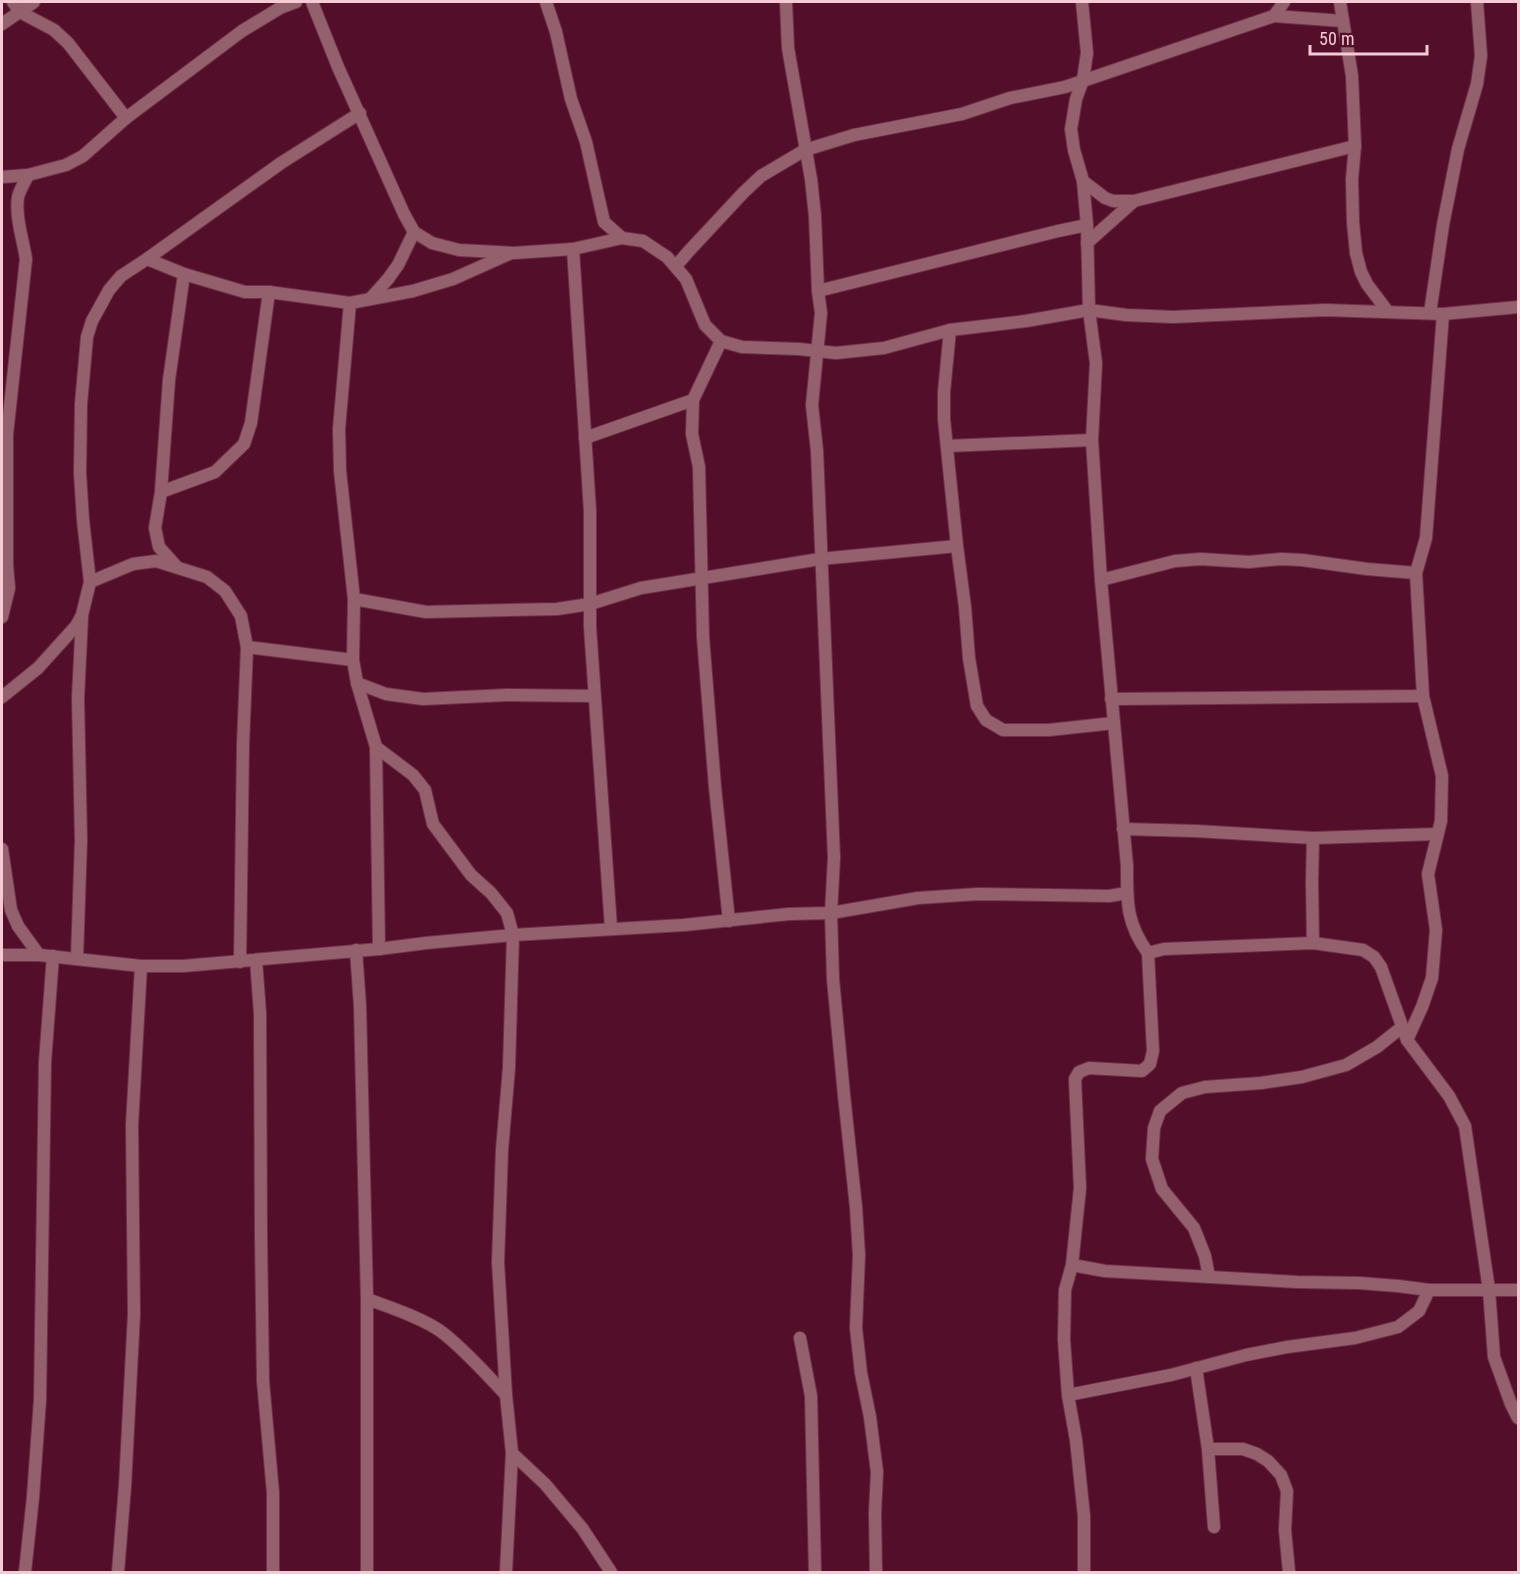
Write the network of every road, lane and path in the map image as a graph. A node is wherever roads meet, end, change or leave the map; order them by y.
1 (34, 2) edge
2 (296, 2) edge
3 (312, 2) edge
4 (546, 2) edge
5 (786, 2) edge
6 (1082, 2) edge
7 (1284, 2) edge
8 (1340, 2) edge
9 (1477, 2) edge
10 (17, 7) edge
11 (1274, 16) junction
12 (1343, 21) junction
13 (2, 24) edge
14 (1083, 80) junction
15 (360, 113) junction
16 (126, 118) junction
17 (1355, 146) junction
18 (805, 150) junction
19 (28, 175) junction
20 (2, 177) edge
21 (1083, 181) junction
22 (1134, 201) junction
23 (604, 222) junction
24 (1087, 225) junction
25 (414, 232) junction
26 (622, 238) junction
27 (1086, 243) junction
28 (594, 244) junction
29 (573, 249) junction
30 (514, 253) junction
31 (147, 259) junction
32 (676, 266) junction
33 (184, 274) junction
34 (818, 291) junction
35 (269, 292) junction
36 (370, 298) junction
37 (350, 303) junction
38 (1518, 307) edge
39 (1089, 310) junction
40 (1388, 312) junction
41 (1436, 314) junction
42 (950, 330) junction
43 (721, 341) junction
44 (816, 351) junction
45 (693, 400) junction
46 (585, 438) junction
47 (1092, 440) junction
48 (947, 446) junction
49 (161, 492) junction
50 (4, 497) edge
51 (957, 546) junction
52 (820, 559) junction
53 (176, 566) junction
54 (1416, 573) junction
55 (702, 579) junction
56 (1101, 580) junction
57 (90, 582) junction
58 (354, 599) junction
59 (590, 604) junction
60 (82, 615) junction
61 (2, 617) edge
62 (247, 647) junction
63 (353, 660) junction
64 (357, 683) junction
65 (594, 696) junction
66 (1423, 696) junction
67 (2, 697) edge
68 (1112, 699) junction
69 (1114, 723) junction
70 (376, 747) junction
71 (1123, 829) junction
72 (1437, 834) junction
73 (1313, 838) junction
74 (2, 849) edge
75 (1127, 893) junction
76 (831, 913) junction
77 (729, 921) junction
78 (611, 928) junction
79 (513, 935) junction
80 (1313, 943) junction
81 (379, 949) junction
82 (356, 950) junction
83 (1148, 953) junction
84 (39, 954) junction
85 (2, 955) edge
86 (53, 956) junction
87 (77, 958) junction
88 (256, 960) junction
89 (240, 962) junction
90 (141, 966) junction
91 (1402, 1027) junction
92 (1407, 1040) junction
93 (1072, 1265) junction
94 (1209, 1277) junction
95 (1429, 1290) junction
96 (1489, 1290) junction
97 (1518, 1290) edge
98 (367, 1299) junction
99 (800, 1338) dead end
100 (1196, 1368) junction
101 (506, 1395) junction
102 (1068, 1395) junction
103 (1518, 1418) edge
104 (1208, 1449) junction
105 (512, 1453) junction
106 (1214, 1527) dead end
107 (25, 1572) edge
108 (118, 1572) edge
109 (273, 1572) edge
110 (367, 1572) edge
111 (506, 1572) edge
112 (611, 1572) edge
113 (815, 1572) edge
114 (876, 1572) edge
115 (1084, 1572) edge
116 (1289, 1572) edge

1 - 10 street
2 - 16 street
3 - 15 street
4 - 23 street
5 - 18 street
6 - 14 street
7 - 11 street
8 - 12 street
9 - 41 street
10 - 13 street
10 - 16 street
11 - 12 street
11 - 14 street
12 - 17 street
14 - 18 street
14 - 21 street
15 - 25 street
15 - 31 street
16 - 19 street
17 - 22 street
17 - 40 street
18 - 32 street
18 - 34 street
19 - 20 street
19 - 50 street
21 - 22 street
21 - 24 street
22 - 27 street
23 - 26 street
23 - 28 street
24 - 27 street
24 - 34 street
25 - 30 street
25 - 36 street
26 - 28 street
26 - 32 street
27 - 39 street
28 - 29 street
29 - 30 street
29 - 46 street
30 - 36 street
31 - 33 street
31 - 57 street
32 - 43 street
33 - 35 street
33 - 49 street
34 - 44 street
35 - 37 street
35 - 49 street
36 - 37 street
37 - 58 street
38 - 41 street
39 - 40 street
39 - 42 street
39 - 47 street
40 - 41 street
41 - 54 street
42 - 44 street
42 - 48 street
43 - 44 street
43 - 45 street
44 - 52 street
45 - 46 street
45 - 55 street
46 - 59 street
47 - 48 street
47 - 56 street
48 - 51 street
49 - 53 street
50 - 61 street
51 - 52 street
51 - 69 street
52 - 55 street
52 - 76 street
53 - 57 street
53 - 62 street
54 - 56 street
54 - 66 street
55 - 59 street
55 - 77 street
56 - 68 street
57 - 60 street
58 - 59 street
58 - 63 street
59 - 65 street
60 - 67 street
60 - 87 street
62 - 63 street
62 - 89 street
63 - 64 street
64 - 65 street
64 - 70 street
65 - 78 street
66 - 68 street
66 - 72 street
68 - 69 street
69 - 71 street
70 - 79 street
70 - 81 street
71 - 73 street
71 - 75 street
72 - 73 street
72 - 92 street
73 - 80 street
74 - 84 street
75 - 76 street
75 - 83 street
76 - 77 street
76 - 114 street
77 - 78 street
78 - 79 street
79 - 81 street
79 - 101 street
80 - 83 street
80 - 91 street
81 - 82 street
82 - 88 street
82 - 98 street
83 - 93 street
84 - 85 street
84 - 86 street
86 - 87 street
86 - 107 street
87 - 90 street
88 - 89 street
88 - 109 street
89 - 90 street
90 - 108 street
91 - 92 street
91 - 94 street
92 - 96 street
93 - 94 street
93 - 102 street
94 - 95 street
95 - 96 street
95 - 100 street
96 - 97 street
96 - 103 street
98 - 101 street
98 - 110 street
99 - 113 street
100 - 102 street
100 - 104 street
101 - 105 street
102 - 115 street
104 - 106 street
104 - 116 street
105 - 111 street
105 - 112 street

